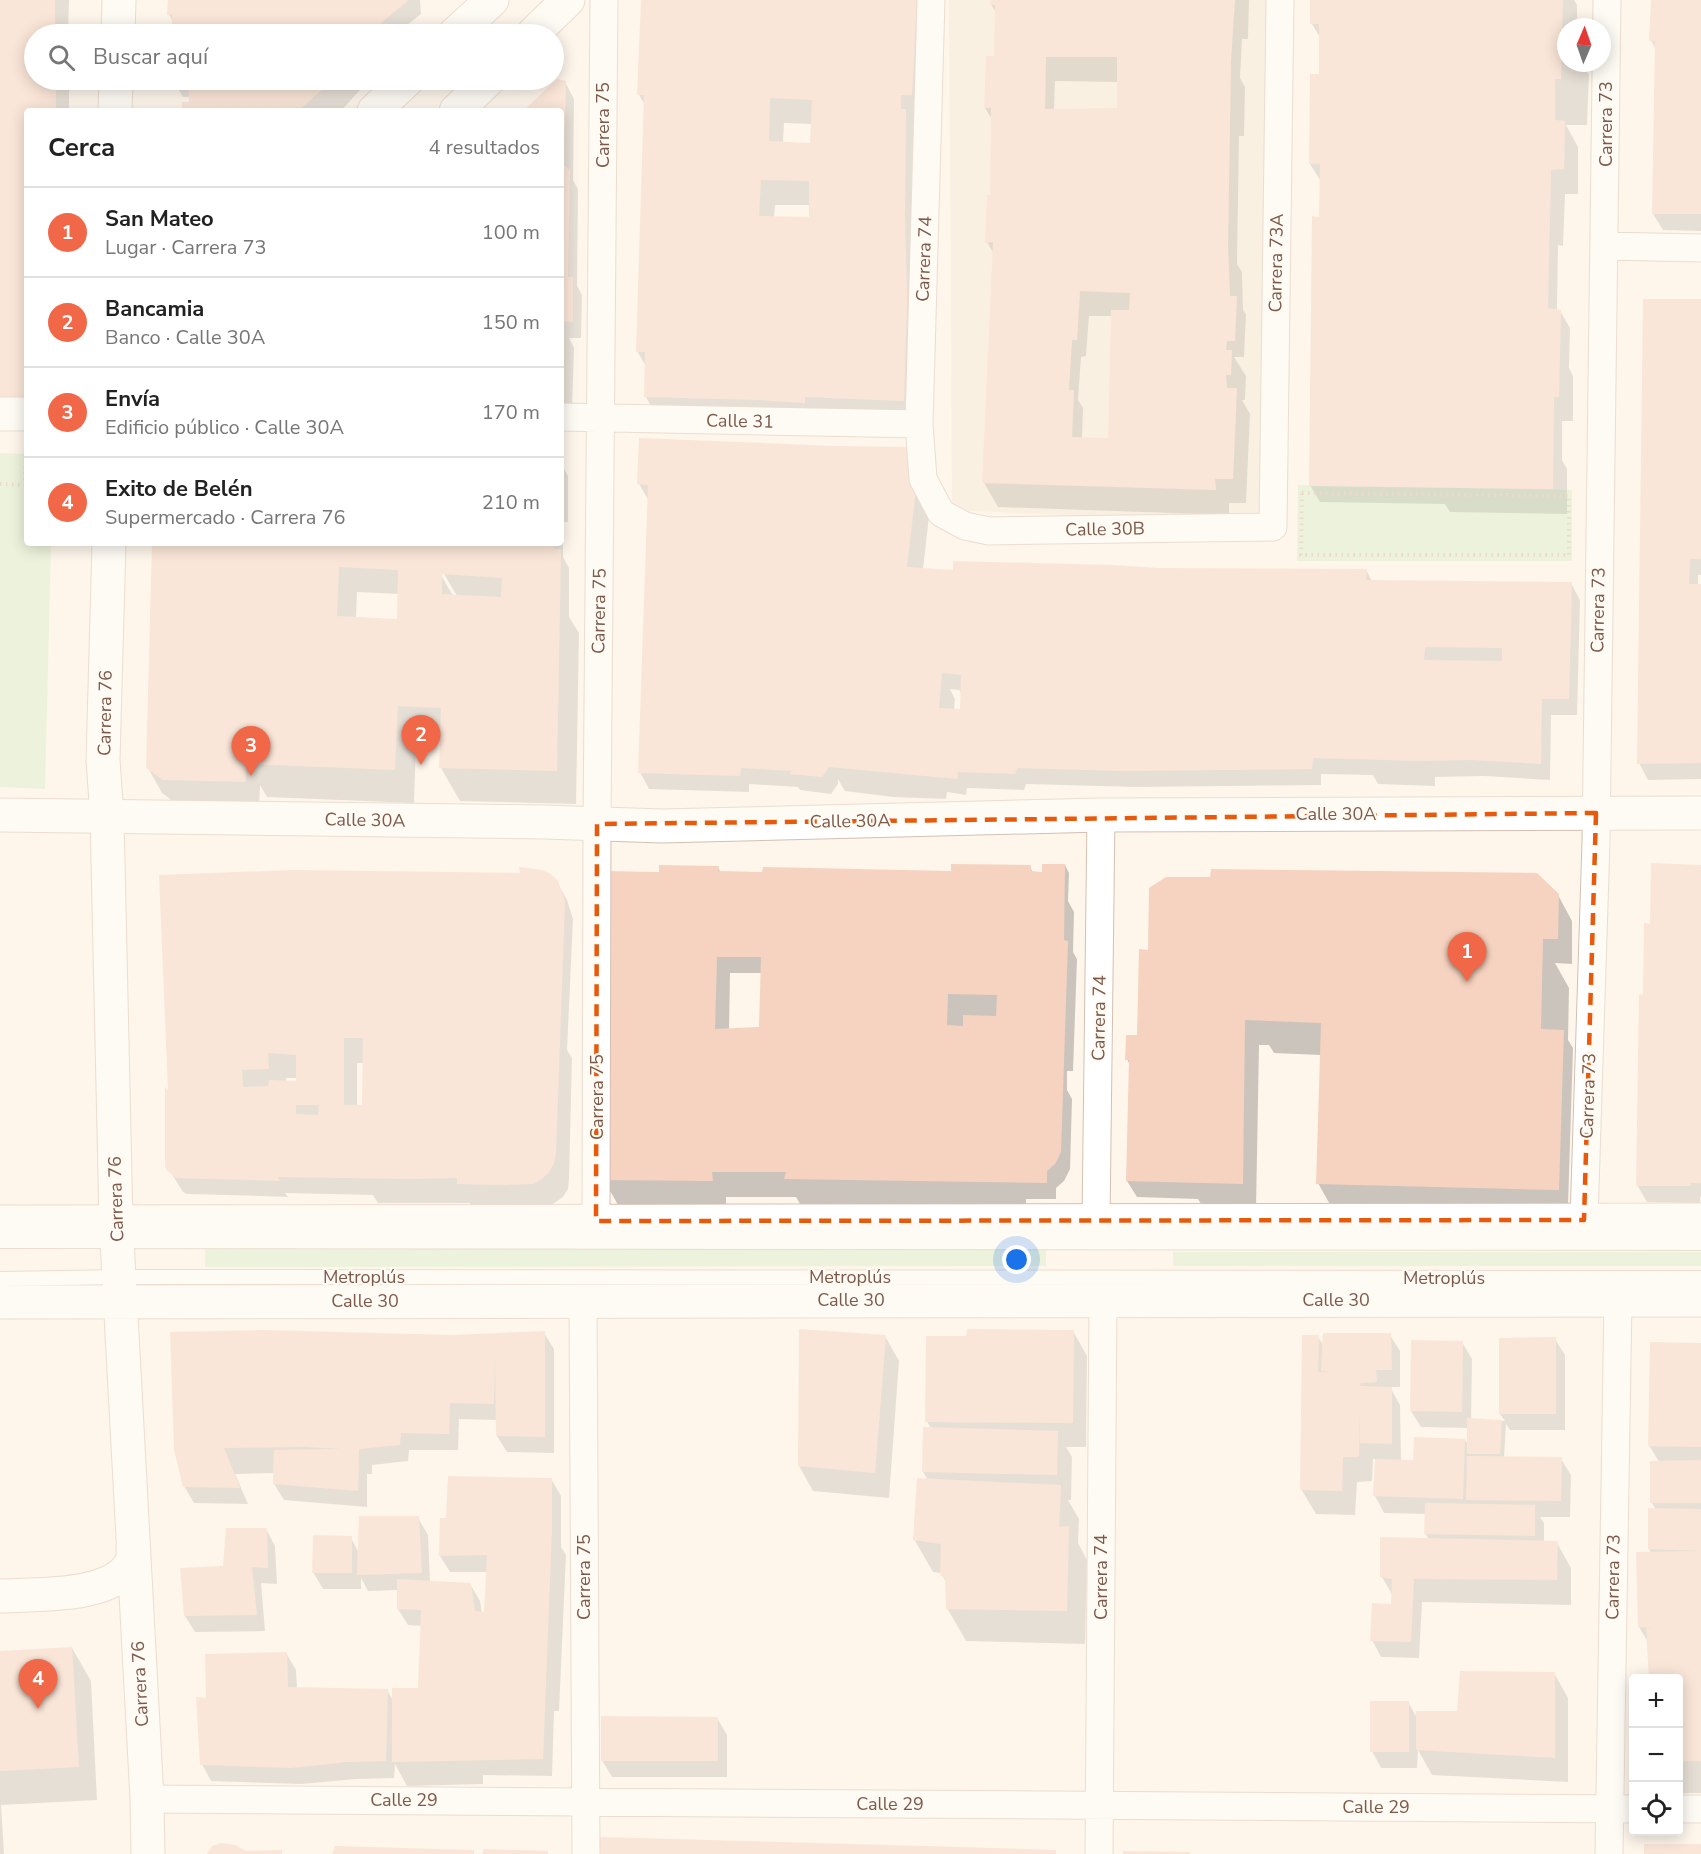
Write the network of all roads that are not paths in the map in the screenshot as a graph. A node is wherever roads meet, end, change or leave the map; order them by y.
1 (118, 0) edge
2 (492, 0) edge
3 (568, 0) edge
4 (604, 0) edge
5 (931, 0) edge
6 (1280, 0) edge
7 (1607, 0) edge
8 (118, 24) edge
9 (466, 24) edge
10 (543, 24) edge
11 (116, 90) edge
12 (396, 90) edge
13 (478, 90) edge
14 (115, 108) edge
15 (377, 108) edge
16 (459, 108) edge
17 (1605, 246) junction
18 (1701, 248) edge
19 (0, 414) edge
20 (24, 414) edge
21 (564, 417) edge
22 (601, 418) junction
23 (919, 424) junction
24 (941, 513) joint
25 (1273, 527) joint
26 (109, 546) edge
27 (1596, 813) junction
28 (1701, 813) edge
29 (0, 815) edge
30 (1101, 815) junction
31 (107, 816) junction
32 (597, 824) junction
33 (1584, 1220) junction
34 (1701, 1220) edge
35 (596, 1221) junction
36 (1096, 1221) junction
37 (0, 1222) edge
38 (117, 1231) junction
39 (0, 1241) edge
40 (1701, 1243) edge
41 (1701, 1278) edge
42 (0, 1279) edge
43 (120, 1289) junction
44 (1618, 1299) junction
45 (583, 1300) junction
46 (1103, 1300) junction
47 (1701, 1300) edge
48 (0, 1302) edge
49 (134, 1547) junction
50 (84, 1591) junction
51 (0, 1596) edge
52 (138, 1629) junction
53 (147, 1799) junction
54 (585, 1802) junction
55 (1099, 1806) junction
56 (1621, 1809) edge
57 (1683, 1809) edge
58 (1701, 1809) edge
59 (147, 1854) edge
60 (586, 1854) edge
61 (1099, 1854) edge
62 (1609, 1854) edge

1 - 8 main road
2 - 9 main road
3 - 10 main road
4 - 22 street, Carrera 75
5 - 23 street, Carrera 74
6 - 25 street, Carrera 73A
7 - 17 street, Carrera 73
11 - 14 main road
12 - 15 main road
13 - 16 main road
17 - 18 street
17 - 27 street, Carrera 73
19 - 20 main road
21 - 22 street, Calle 31
22 - 23 street, Calle 31
22 - 32 street, Carrera 75
23 - 24 street, Carrera 74
24 - 25 street, Calle 30B
26 - 31 main road, Carrera 76
27 - 28 main road, Calle 30A
27 - 30 main road, Calle 30A
27 - 33 street, Carrera 73
29 - 31 main road, Calle 30A
30 - 32 main road, Calle 30A
30 - 36 street, Carrera 74
31 - 32 main road, Calle 30A
31 - 38 main road, Carrera 76
32 - 35 street, Carrera 75
33 - 34 main road
33 - 36 main road
35 - 36 main road
35 - 38 main road
37 - 38 main road
38 - 39 lane, Metroplús
38 - 40 lane, Metroplús
38 - 43 main road, Carrera 76
41 - 43 lane, Metroplús
42 - 43 lane, Metroplús
43 - 45 main road, Calle 30
43 - 48 main road, Calle 30
43 - 49 main road, Carrera 76
44 - 46 main road, Calle 30
44 - 47 main road, Calle 30
44 - 56 street, Carrera 73
45 - 46 main road, Calle 30
45 - 54 street, Carrera 75
46 - 55 street, Carrera 74
49 - 50 main road
49 - 52 main road, Carrera 76
50 - 51 main road
50 - 52 main road
52 - 53 main road, Carrera 76
53 - 54 street, Calle 29
53 - 59 main road, Carrera 76
54 - 55 street, Calle 29
54 - 60 street, Carrera 75
55 - 56 street, Calle 29
55 - 61 street, Carrera 74
56 - 62 street, Carrera 73
57 - 58 street

